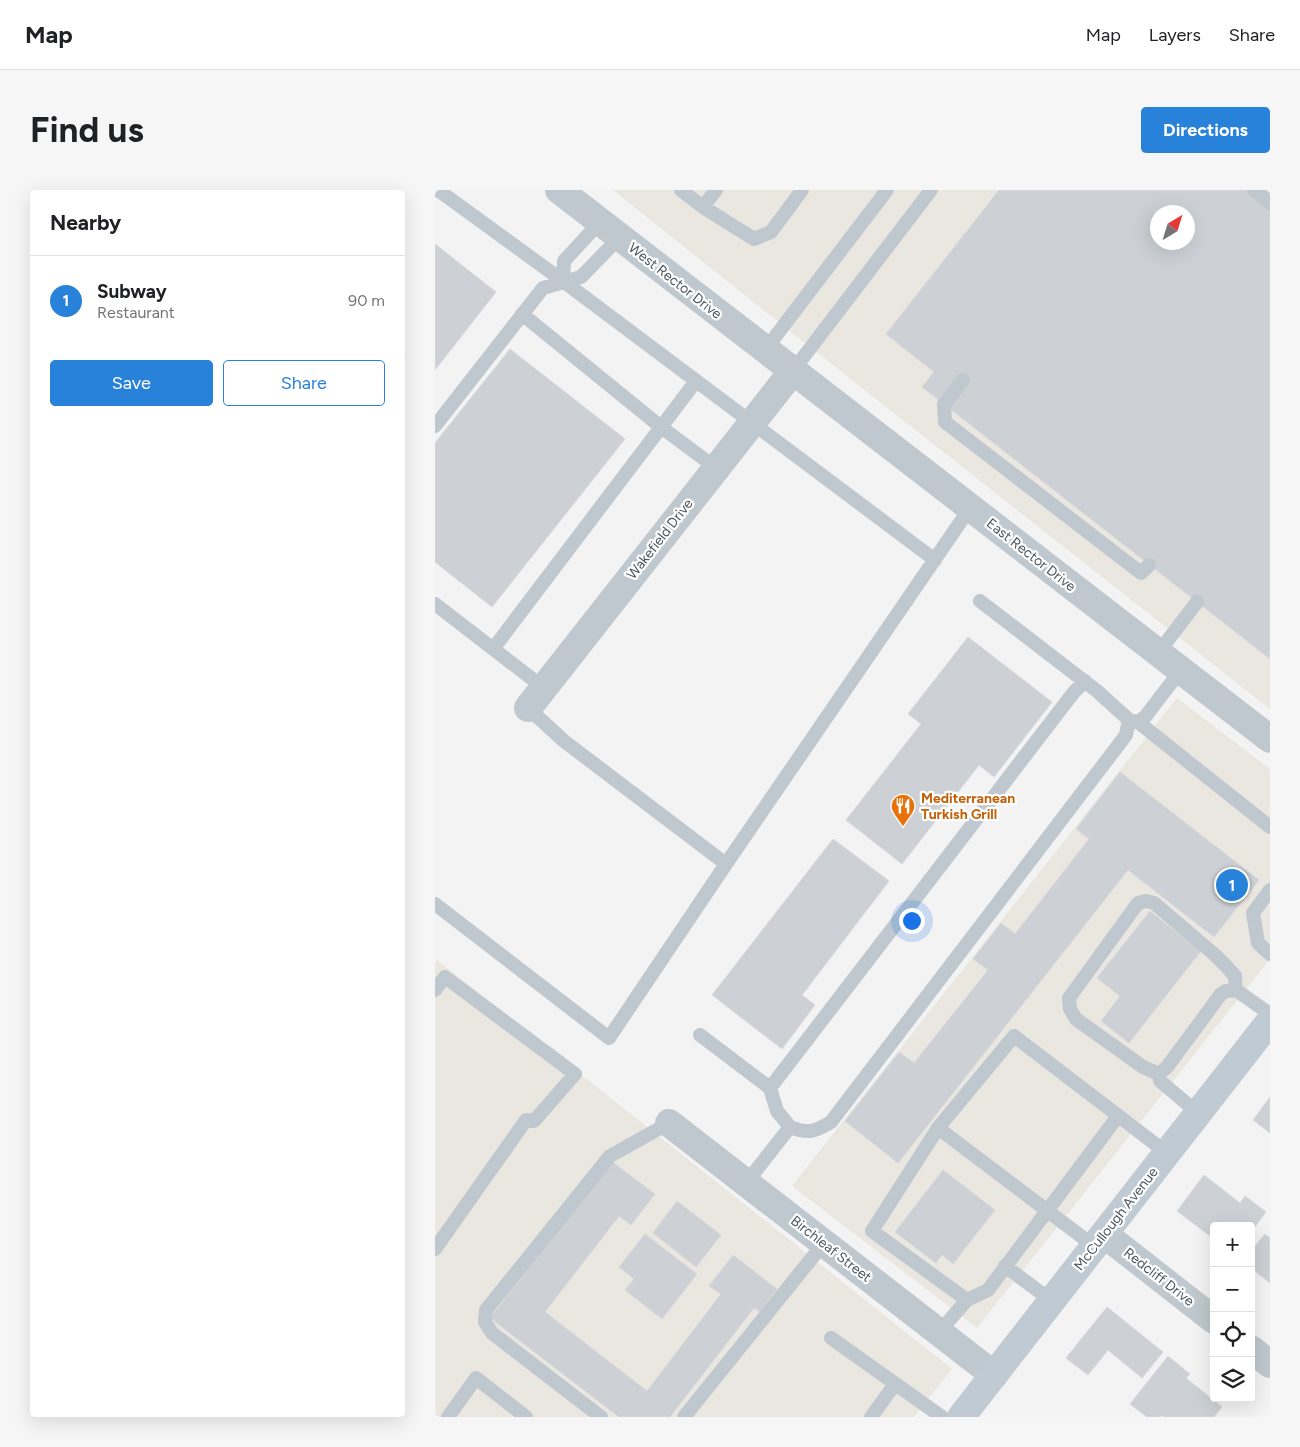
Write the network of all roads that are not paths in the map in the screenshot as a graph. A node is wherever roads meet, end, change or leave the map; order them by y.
1 (438, 190) edge
2 (559, 190) edge
3 (681, 190) edge
4 (716, 190) edge
5 (802, 190) edge
6 (887, 190) edge
7 (931, 190) edge
8 (1254, 190) edge
9 (1270, 203) edge
10 (703, 207) junction
11 (609, 230) junction
12 (563, 281) junction
13 (522, 314) junction
14 (765, 350) junction
15 (792, 372) junction
16 (963, 380) dead end
17 (696, 382) junction
18 (752, 423) junction
19 (435, 426) edge
20 (661, 427) junction
21 (716, 468) junction
22 (970, 508) junction
23 (935, 560) junction
24 (1149, 565) dead end
25 (980, 601) dead end
26 (1197, 602) dead end
27 (435, 604) edge
28 (493, 648) junction
29 (1158, 653) junction
30 (1181, 670) junction
31 (1085, 681) junction
32 (536, 698) junction
33 (1134, 721) junction
34 (1270, 739) edge
35 (1270, 827) edge
36 (726, 864) junction
37 (1270, 890) edge
38 (435, 904) edge
39 (1270, 954) edge
40 (435, 990) edge
41 (1236, 990) junction
42 (1270, 1014) edge
43 (1270, 1021) edge
44 (701, 1035) dead end
45 (1159, 1074) junction
46 (770, 1088) junction
47 (1198, 1113) junction
48 (1118, 1116) junction
49 (669, 1123) joint
50 (790, 1126) junction
51 (938, 1128) junction
52 (1167, 1153) junction
53 (746, 1183) junction
54 (1047, 1211) junction
55 (1099, 1240) junction
56 (824, 1243) junction
57 (435, 1249) edge
58 (1005, 1266) junction
59 (967, 1300) junction
60 (1051, 1301) junction
61 (1210, 1317) edge
62 (939, 1332) junction
63 (831, 1338) dead end
64 (1255, 1352) edge
65 (1270, 1364) edge
66 (994, 1375) junction
67 (895, 1384) junction
68 (448, 1417) edge
69 (526, 1417) edge
70 (601, 1417) edge
71 (684, 1417) edge
72 (871, 1417) edge
73 (942, 1417) edge
74 (961, 1417) edge

1 - 12 lane
2 - 11 street, West Rector Drive
3 - 10 lane
4 - 10 lane
5 - 10 lane
6 - 14 lane
7 - 15 lane
8 - 9 lane
11 - 12 lane
11 - 12 lane
11 - 14 street, West Rector Drive
12 - 13 lane
12 - 17 lane
13 - 19 lane
13 - 20 lane
14 - 15 street, West Rector Drive
15 - 18 street, Wakefield Drive
15 - 22 street, East Rector Drive
16 - 24 lane
17 - 18 lane
17 - 20 lane
18 - 21 street, Wakefield Drive
18 - 23 lane
20 - 21 lane
20 - 28 lane
21 - 32 street, Wakefield Drive
22 - 23 lane
22 - 29 street, East Rector Drive
23 - 36 lane
25 - 31 lane
26 - 29 lane
27 - 28 lane
28 - 32 lane
29 - 30 street, East Rector Drive
30 - 33 lane
30 - 34 street, East Rector Drive
31 - 33 lane
31 - 46 lane
32 - 36 lane
33 - 35 lane
33 - 50 lane
36 - 38 lane
37 - 39 lane
40 - 57 lane
41 - 42 lane
41 - 45 lane
41 - 45 lane
43 - 47 main road, McCullough Avenue
44 - 46 lane
45 - 47 lane
46 - 50 lane
47 - 52 main road, McCullough Avenue
48 - 51 lane
48 - 52 lane
48 - 54 lane
49 - 53 street, Birchleaf Street
49 - 70 lane
50 - 53 lane
51 - 54 lane
51 - 59 lane
52 - 55 main road, McCullough Avenue
53 - 56 street, Birchleaf Street
54 - 55 lane
54 - 58 lane
55 - 60 main road, McCullough Avenue
55 - 61 street, Redcliff Drive
56 - 62 street, Birchleaf Street
56 - 71 lane
58 - 59 lane
58 - 60 lane
59 - 62 lane
60 - 66 main road, McCullough Avenue
62 - 66 street, Birchleaf Street
63 - 67 lane
64 - 65 street
66 - 74 main road, McCullough Avenue
67 - 72 lane
67 - 73 lane
68 - 69 lane

